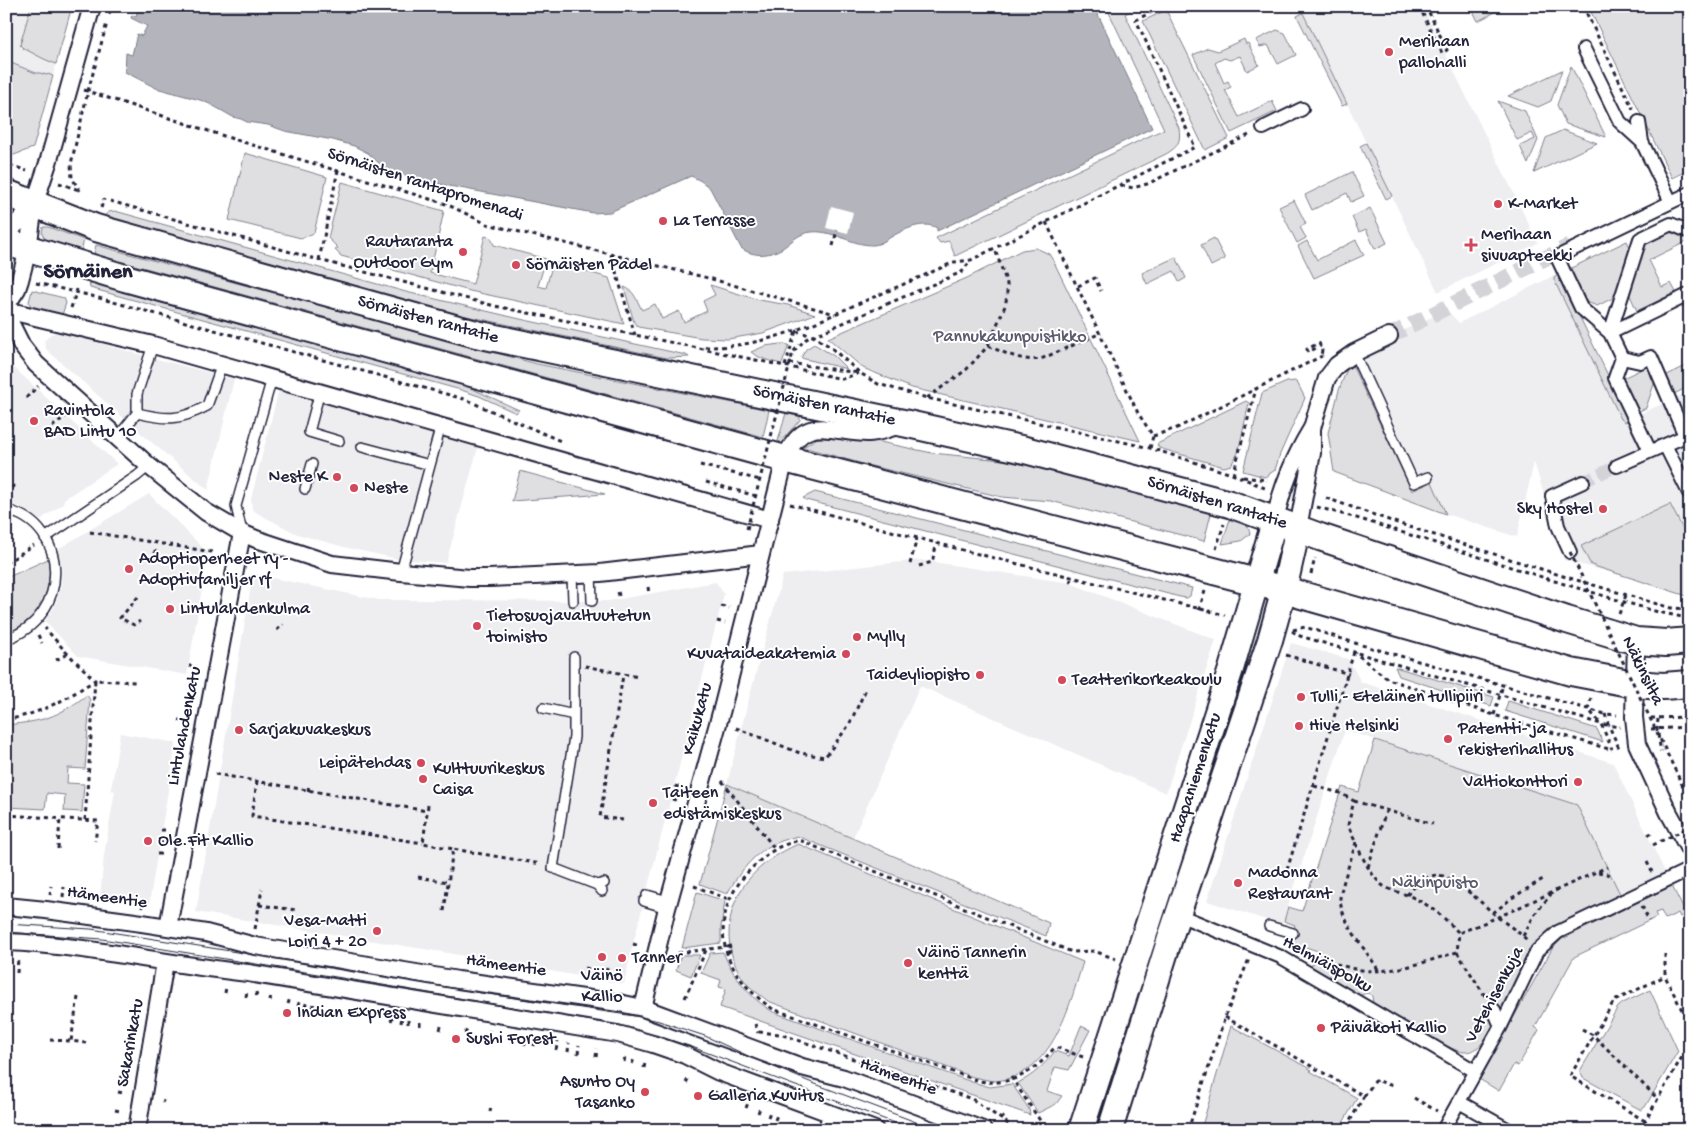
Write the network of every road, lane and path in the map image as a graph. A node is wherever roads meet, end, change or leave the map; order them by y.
1 (92, 6) edge
2 (112, 6) edge
3 (1164, 6) edge
4 (1419, 6) edge
5 (1426, 6) edge
6 (1585, 7) edge
7 (1584, 49) dead end
8 (69, 85) junction
9 (88, 91) junction
10 (1302, 109) dead end
11 (1639, 122) joint
12 (1263, 128) joint
13 (1642, 142) junction
14 (10, 165) dead end
15 (23, 170) dead end
16 (338, 170) junction
17 (43, 177) junction
18 (1121, 185) junction
19 (6, 193) edge
20 (1690, 193) edge
21 (110, 201) dead end
22 (1671, 202) junction
23 (34, 205) junction
24 (1046, 222) junction
25 (837, 230) dead end
26 (1690, 232) edge
27 (6, 235) edge
28 (17, 246) edge
29 (833, 246) dead end
30 (995, 249) junction
31 (611, 254) junction
32 (319, 260) junction
33 (971, 260) junction
34 (20, 280) junction
35 (1078, 286) junction
36 (1101, 291) dead end
37 (1690, 294) edge
38 (6, 306) edge
39 (6, 310) edge
40 (6, 314) edge
41 (835, 314) junction
42 (796, 330) junction
43 (1101, 333) junction
44 (1610, 333) junction
45 (635, 335) junction
46 (1389, 336) tunnel mouth
47 (153, 345) junction
48 (988, 346) junction
49 (1321, 346) dead end
50 (695, 347) junction
51 (1354, 353) junction
52 (1321, 356) junction
53 (1622, 358) junction
54 (789, 362) junction
55 (222, 364) junction
56 (1337, 365) junction
57 (785, 366) junction
58 (860, 373) junction
59 (272, 378) junction
60 (38, 386) dead end
61 (1256, 389) junction
62 (320, 391) junction
63 (26, 398) dead end
64 (927, 398) junction
65 (68, 413) dead end
66 (137, 413) junction
67 (908, 424) junction
68 (441, 425) junction
69 (52, 427) dead end
70 (1312, 428) junction
71 (1688, 435) edge
72 (1153, 436) junction
73 (117, 438) junction
74 (339, 440) dead end
75 (564, 442) dead end
76 (1665, 444) junction
77 (362, 447) dead end
78 (1150, 448) junction
79 (1650, 452) junction
80 (785, 459) junction
81 (312, 464) dead end
82 (430, 465) junction
83 (700, 465) dead end
84 (149, 466) junction
85 (1617, 466) tunnel mouth
86 (1233, 475) junction
87 (1238, 476) junction
88 (1428, 477) dead end
89 (6, 480) edge
90 (697, 480) dead end
91 (760, 480) junction
92 (1266, 480) dead end
93 (1582, 482) tunnel mouth
94 (16, 485) dead end
95 (305, 489) dead end
96 (1268, 489) dead end
97 (1689, 493) edge
98 (1326, 498) dead end
99 (775, 501) junction
100 (1230, 504) junction
101 (1323, 509) dead end
102 (6, 510) edge
103 (770, 520) junction
104 (1286, 524) junction
105 (747, 529) dead end
106 (90, 532) dead end
107 (242, 533) junction
108 (45, 538) junction
109 (918, 538) junction
110 (937, 543) junction
111 (1472, 546) junction
112 (212, 552) dead end
113 (1570, 552) joint
114 (761, 554) junction
115 (1470, 554) junction
116 (6, 563) edge
117 (910, 564) dead end
118 (919, 566) dead end
119 (1210, 570) junction
120 (402, 572) junction
121 (591, 574) junction
122 (572, 575) junction
123 (1072, 576) junction
124 (1562, 576) junction
125 (1256, 582) junction
126 (1070, 583) dead end
127 (1560, 583) junction
128 (648, 587) dead end
129 (1284, 590) junction
130 (618, 592) dead end
131 (649, 594) dead end
132 (1626, 595) junction
133 (138, 597) dead end
134 (620, 599) dead end
135 (572, 601) dead end
136 (592, 601) dead end
137 (1623, 602) junction
138 (721, 606) dead end
139 (729, 608) dead end
140 (1200, 610) junction
141 (1690, 610) edge
142 (1227, 616) dead end
143 (1690, 618) edge
144 (38, 620) junction
145 (140, 621) dead end
146 (717, 621) dead end
147 (725, 623) dead end
148 (283, 624) dead end
149 (277, 630) dead end
150 (6, 639) edge
151 (1636, 641) junction
152 (1690, 641) edge
153 (1354, 652) junction
154 (68, 654) junction
155 (1287, 656) dead end
156 (574, 657) dead end
157 (56, 660) dead end
158 (590, 667) dead end
159 (1349, 674) junction
160 (623, 675) junction
161 (638, 678) dead end
162 (95, 680) junction
163 (137, 682) dead end
164 (1634, 684) junction
165 (1690, 684) edge
166 (1503, 685) junction
167 (866, 689) dead end
168 (1501, 694) junction
169 (543, 708) dead end
170 (1588, 709) junction
171 (1605, 714) dead end
172 (574, 715) junction
173 (1494, 715) junction
174 (1690, 718) edge
175 (1658, 719) dead end
176 (6, 720) edge
177 (1601, 724) junction
178 (1690, 727) edge
179 (736, 728) dead end
180 (1634, 729) junction
181 (686, 745) dead end
182 (693, 747) dead end
183 (215, 774) dead end
184 (257, 781) junction
185 (722, 781) dead end
186 (309, 784) dead end
187 (675, 786) dead end
188 (1314, 786) junction
189 (682, 788) dead end
190 (308, 791) junction
191 (672, 799) dead end
192 (679, 801) dead end
193 (1354, 801) junction
194 (1690, 801) edge
195 (428, 804) dead end
196 (427, 811) junction
197 (1386, 811) junction
198 (6, 815) edge
199 (60, 818) junction
200 (85, 820) junction
201 (623, 820) dead end
202 (1433, 824) dead end
203 (1690, 827) edge
204 (1655, 832) dead end
205 (1648, 835) dead end
206 (96, 841) dead end
207 (1356, 842) junction
208 (423, 843) junction
209 (1653, 845) dead end
210 (58, 849) dead end
211 (453, 849) junction
212 (776, 849) junction
213 (1690, 851) edge
214 (157, 854) dead end
215 (162, 854) dead end
216 (1368, 867) junction
217 (1607, 867) dead end
218 (553, 868) junction
219 (1690, 869) edge
220 (1287, 870) dead end
221 (424, 872) dead end
222 (1598, 872) junction
223 (1611, 875) dead end
224 (418, 876) dead end
225 (423, 877) junction
226 (1543, 879) dead end
227 (448, 882) junction
228 (51, 886) dead end
229 (601, 886) dead end
230 (694, 886) dead end
231 (64, 887) dead end
232 (75, 889) dead end
233 (262, 889) dead end
234 (1552, 892) junction
235 (105, 893) dead end
236 (1407, 895) junction
237 (50, 896) dead end
238 (62, 898) dead end
239 (646, 898) dead end
240 (73, 899) dead end
241 (144, 899) dead end
242 (728, 899) junction
243 (104, 903) dead end
244 (259, 905) junction
245 (668, 905) junction
246 (6, 906) edge
247 (142, 908) dead end
248 (296, 910) dead end
249 (444, 911) dead end
250 (1166, 911) junction
251 (1493, 913) junction
252 (1498, 917) junction
253 (1268, 926) dead end
254 (168, 927) junction
255 (255, 929) dead end
256 (1293, 933) dead end
257 (1459, 933) junction
258 (1524, 936) junction
259 (6, 942) edge
260 (633, 944) dead end
261 (640, 946) dead end
262 (1254, 946) junction
263 (728, 947) junction
264 (706, 950) junction
265 (1538, 951) junction
266 (678, 952) dead end
267 (1457, 952) junction
268 (1666, 954) dead end
269 (1116, 959) dead end
270 (165, 962) junction
271 (18, 963) dead end
272 (1294, 964) junction
273 (585, 968) dead end
274 (607, 968) dead end
275 (1379, 971) junction
276 (17, 972) dead end
277 (1665, 976) junction
278 (1478, 984) dead end
279 (226, 988) dead end
280 (247, 991) dead end
281 (256, 992) dead end
282 (225, 993) dead end
283 (271, 995) dead end
284 (246, 996) dead end
285 (78, 997) dead end
286 (256, 998) dead end
287 (290, 998) dead end
288 (684, 998) dead end
289 (300, 1000) dead end
290 (270, 1001) dead end
291 (307, 1001) dead end
292 (314, 1002) dead end
293 (321, 1003) dead end
294 (288, 1004) dead end
295 (336, 1005) dead end
296 (298, 1006) dead end
297 (305, 1007) dead end
298 (313, 1008) dead end
299 (643, 1008) junction
300 (320, 1009) dead end
301 (355, 1009) dead end
302 (368, 1010) dead end
303 (1494, 1010) dead end
304 (336, 1012) dead end
305 (353, 1015) dead end
306 (393, 1015) dead end
307 (402, 1016) dead end
308 (366, 1017) dead end
309 (408, 1017) dead end
310 (1225, 1017) junction
311 (420, 1019) dead end
312 (391, 1021) dead end
313 (401, 1023) dead end
314 (442, 1023) dead end
315 (408, 1024) dead end
316 (420, 1026) dead end
317 (1501, 1026) junction
318 (1690, 1026) edge
319 (468, 1027) dead end
320 (1582, 1029) dead end
321 (440, 1030) dead end
322 (490, 1030) dead end
323 (499, 1032) dead end
324 (467, 1034) dead end
325 (514, 1034) dead end
326 (1593, 1035) junction
327 (525, 1036) dead end
328 (488, 1038) dead end
329 (535, 1038) dead end
330 (50, 1040) dead end
331 (498, 1040) dead end
332 (72, 1041) junction
333 (558, 1041) dead end
334 (86, 1043) dead end
335 (513, 1043) dead end
336 (569, 1043) dead end
337 (1690, 1044) edge
338 (525, 1045) dead end
339 (579, 1045) dead end
340 (534, 1046) dead end
341 (125, 1049) dead end
342 (130, 1049) dead end
343 (556, 1050) dead end
344 (568, 1052) dead end
345 (124, 1054) dead end
346 (578, 1054) dead end
347 (130, 1055) dead end
348 (625, 1057) dead end
349 (1086, 1058) dead end
350 (634, 1059) dead end
351 (624, 1062) dead end
352 (645, 1063) dead end
353 (632, 1064) dead end
354 (644, 1068) dead end
355 (1475, 1071) junction
356 (120, 1077) dead end
357 (126, 1078) dead end
358 (688, 1079) dead end
359 (1012, 1079) junction
360 (119, 1083) dead end
361 (125, 1083) dead end
362 (686, 1083) dead end
363 (1393, 1086) dead end
364 (716, 1090) dead end
365 (118, 1092) dead end
366 (123, 1093) dead end
367 (715, 1095) dead end
368 (1364, 1096) junction
369 (1414, 1098) dead end
370 (1658, 1099) junction
371 (1459, 1102) junction
372 (748, 1103) dead end
373 (491, 1107) dead end
374 (746, 1108) dead end
375 (760, 1108) dead end
376 (114, 1110) dead end
377 (120, 1111) dead end
378 (490, 1112) dead end
379 (770, 1112) dead end
380 (758, 1113) dead end
381 (777, 1114) dead end
382 (831, 1114) junction
383 (1007, 1114) dead end
384 (768, 1117) dead end
385 (775, 1120) dead end
386 (793, 1121) dead end
387 (1645, 1121) junction
388 (1446, 1124) edge
389 (800, 1125) dead end
390 (991, 1126) edge
391 (791, 1127) dead end
392 (1045, 1128) dead end
393 (136, 1130) edge
394 (800, 1130) edge
395 (827, 1130) edge
396 (875, 1130) edge
397 (1081, 1130) edge
398 (1110, 1130) edge
399 (1188, 1130) edge
400 (1346, 1130) edge
401 (1509, 1130) edge
402 (1640, 1130) edge

1 - 8 street
2 - 9 path
3 - 18 path
4 - 5 path
6 - 11 path
7 - 13 street
8 - 9 path, Sörnäisten rantapromenadi
8 - 17 street
9 - 16 path, Sörnäisten rantapromenadi
9 - 17 path
10 - 12 street
11 - 13 street
12 - 18 path
13 - 22 street
14 - 15 path
16 - 31 path, Sörnäisten rantapromenadi
16 - 32 path
17 - 23 street
18 - 24 path
19 - 23 main road, Sörnäisten rantatie
20 - 22 street
21 - 32 path
22 - 44 street
23 - 27 street
23 - 28 street
23 - 67 main road, Sörnäisten rantatie
24 - 30 path
24 - 35 path
25 - 29 path
26 - 44 street
28 - 34 street
28 - 80 main road
30 - 33 path
30 - 48 path
31 - 41 path, Sörnäisten rantapromenadi
31 - 45 path
32 - 45 path
33 - 41 path
33 - 54 path, bridge
34 - 38 street
34 - 75 path
35 - 36 path
35 - 43 path
37 - 44 street
39 - 47 street
40 - 73 street
41 - 42 path
42 - 50 path
42 - 57 path
42 - 58 path
43 - 48 path
43 - 72 path
44 - 53 street
45 - 50 path
46 - 51 street, Haapaniemenkatu
47 - 55 street
47 - 66 lane
48 - 64 path
49 - 52 path, bridge
50 - 57 path
51 - 56 street, Haapaniemenkatu
51 - 88 lane
52 - 56 path
52 - 61 path
53 - 71 street
53 - 79 street
54 - 58 path
54 - 91 path, bridge
55 - 59 street
55 - 66 lane
56 - 70 street, Haapaniemenkatu
57 - 58 path
58 - 64 path
59 - 62 street
59 - 107 lane
60 - 63 path
61 - 72 path
61 - 86 path
62 - 68 street
62 - 74 lane
64 - 78 path
65 - 69 path
66 - 73 lane
67 - 80 street, Kaikukatu
67 - 100 main road, Sörnäisten rantatie
68 - 82 lane
68 - 103 street
70 - 104 street, Haapaniemenkatu
70 - 104 street, Haapaniemenkatu
71 - 76 street
72 - 78 path
73 - 84 street
76 - 79 street
76 - 97 street
77 - 82 lane
78 - 86 path
79 - 85 street
80 - 99 street, Kaikukatu
80 - 119 main road
81 - 95 lane
82 - 120 lane
83 - 91 path
84 - 107 street
84 - 108 lane
86 - 87 path
87 - 92 path
87 - 96 path
89 - 94 path
90 - 99 path
91 - 105 path, bridge
93 - 113 street
98 - 111 path
99 - 103 street, Kaikukatu
99 - 109 path
100 - 104 main road, Sörnäisten rantatie
100 - 119 path
101 - 115 path
102 - 108 lane
103 - 114 street, Kaikukatu
104 - 125 main road, Haapaniemenkatu
104 - 129 main road, Haapaniemenkatu
104 - 151 main road, Sörnäisten rantatie
106 - 112 path
107 - 120 street
107 - 254 street, Lintulahdenkatu
108 - 116 path
108 - 144 lane
109 - 110 path
109 - 117 path
110 - 118 path
110 - 123 path
111 - 115 path
111 - 124 path
113 - 194 path, Näkinsilta, bridge
114 - 121 street
114 - 245 street, Kaikukatu
115 - 127 path
119 - 125 main road
119 - 140 path
120 - 122 street
121 - 122 street
121 - 136 lane
122 - 135 lane
123 - 126 path
123 - 140 path
124 - 127 path
124 - 132 path
125 - 129 main road
125 - 250 main road, Haapaniemenkatu
127 - 137 path
128 - 131 path
129 - 164 main road
129 - 250 main road, Haapaniemenkatu
130 - 134 path
132 - 137 path
132 - 141 path
133 - 145 path
137 - 143 path
138 - 139 path
140 - 142 path
144 - 150 lane
144 - 154 path
146 - 147 path
148 - 149 path
151 - 152 main road, Sörnäisten rantatie
151 - 164 street
153 - 159 path
153 - 166 path
153 - 168 path
153 - 173 path
154 - 157 path
154 - 162 path
155 - 159 path
156 - 172 lane
158 - 160 path
159 - 188 path
160 - 161 path
160 - 201 path
162 - 163 path
162 - 176 path
162 - 200 path
164 - 165 main road
164 - 180 street
166 - 168 path
166 - 170 path
167 - 179 path
168 - 173 path
168 - 177 path
169 - 172 lane
170 - 171 path
170 - 177 path
172 - 218 lane
173 - 177 path
174 - 175 path
177 - 180 path
178 - 180 path
180 - 213 street
181 - 182 path
183 - 184 path
184 - 190 path
184 - 208 path
185 - 212 path
186 - 190 path
187 - 189 path
188 - 193 path
188 - 220 path
190 - 196 path
191 - 192 path
193 - 197 path
193 - 207 path
195 - 196 path
196 - 208 path
197 - 202 path
197 - 216 path
198 - 199 path
199 - 200 path
199 - 210 path
200 - 206 path
203 - 209 path, bridge
204 - 205 path
207 - 216 path
207 - 275 path
208 - 211 path
211 - 218 path
211 - 227 path
212 - 242 path
212 - 269 path
214 - 215 path
216 - 236 path
217 - 222 path
218 - 229 lane
219 - 265 street, Vetehisenkuja
221 - 225 path
222 - 223 path
222 - 234 path
224 - 225 path
225 - 227 path
226 - 251 path
227 - 249 path
228 - 237 path
230 - 242 path
231 - 238 path
232 - 240 path
233 - 244 path
234 - 252 path
234 - 258 path
235 - 243 path
236 - 251 path
236 - 257 path
239 - 245 lane
241 - 247 path
242 - 263 path
244 - 248 path
244 - 255 path
245 - 299 street, Kaikukatu
246 - 254 street, Hämeentie
250 - 262 street, Helmiäispolku
250 - 397 main road, Haapaniemenkatu
250 - 398 main road, Haapaniemenkatu
251 - 252 path
252 - 257 path
252 - 258 path
253 - 256 lane
254 - 299 street, Hämeentie
257 - 267 path
258 - 265 path
259 - 270 street
260 - 261 path
262 - 272 street, Helmiäispolku
262 - 310 path
263 - 264 path
263 - 359 path
264 - 266 path
264 - 288 path
265 - 317 street, Vetehisenkuja
267 - 275 path
267 - 278 path
268 - 277 path
270 - 382 street
270 - 393 street, Sakarinkatu
271 - 276 path
272 - 275 path
272 - 355 street, Helmiäispolku
273 - 274 path
277 - 318 path
277 - 326 path
279 - 282 path
280 - 284 path
281 - 286 path
283 - 290 path
285 - 332 path
287 - 294 path
289 - 296 path
291 - 297 path
292 - 298 path
293 - 300 path
295 - 304 path
299 - 390 street, Hämeentie
301 - 305 path
302 - 308 path
303 - 317 street
306 - 312 path
307 - 313 path
309 - 315 path
310 - 368 path
310 - 399 path
311 - 316 path
314 - 321 path
317 - 355 street, Vetehisenkuja
319 - 324 path
320 - 326 path
322 - 328 path
323 - 331 path
325 - 335 path
326 - 370 path
326 - 387 path
327 - 338 path
329 - 340 path
330 - 332 path
332 - 334 path
333 - 343 path
336 - 344 path
337 - 370 path
339 - 346 path
341 - 342 path
345 - 347 path
348 - 351 path
349 - 359 path
350 - 353 path
352 - 354 path
355 - 371 street, Vetehisenkuja
356 - 357 path
358 - 362 path
359 - 392 path
360 - 361 path
363 - 368 path
364 - 367 path
365 - 366 path
368 - 400 path
369 - 388 path
370 - 387 path
371 - 388 street, Vetehisenkuja
371 - 401 street
372 - 374 path
373 - 378 path
375 - 380 path
376 - 377 path
379 - 384 path
381 - 385 path
382 - 395 street
382 - 396 street
383 - 390 path
386 - 391 path
387 - 402 path
389 - 394 path

